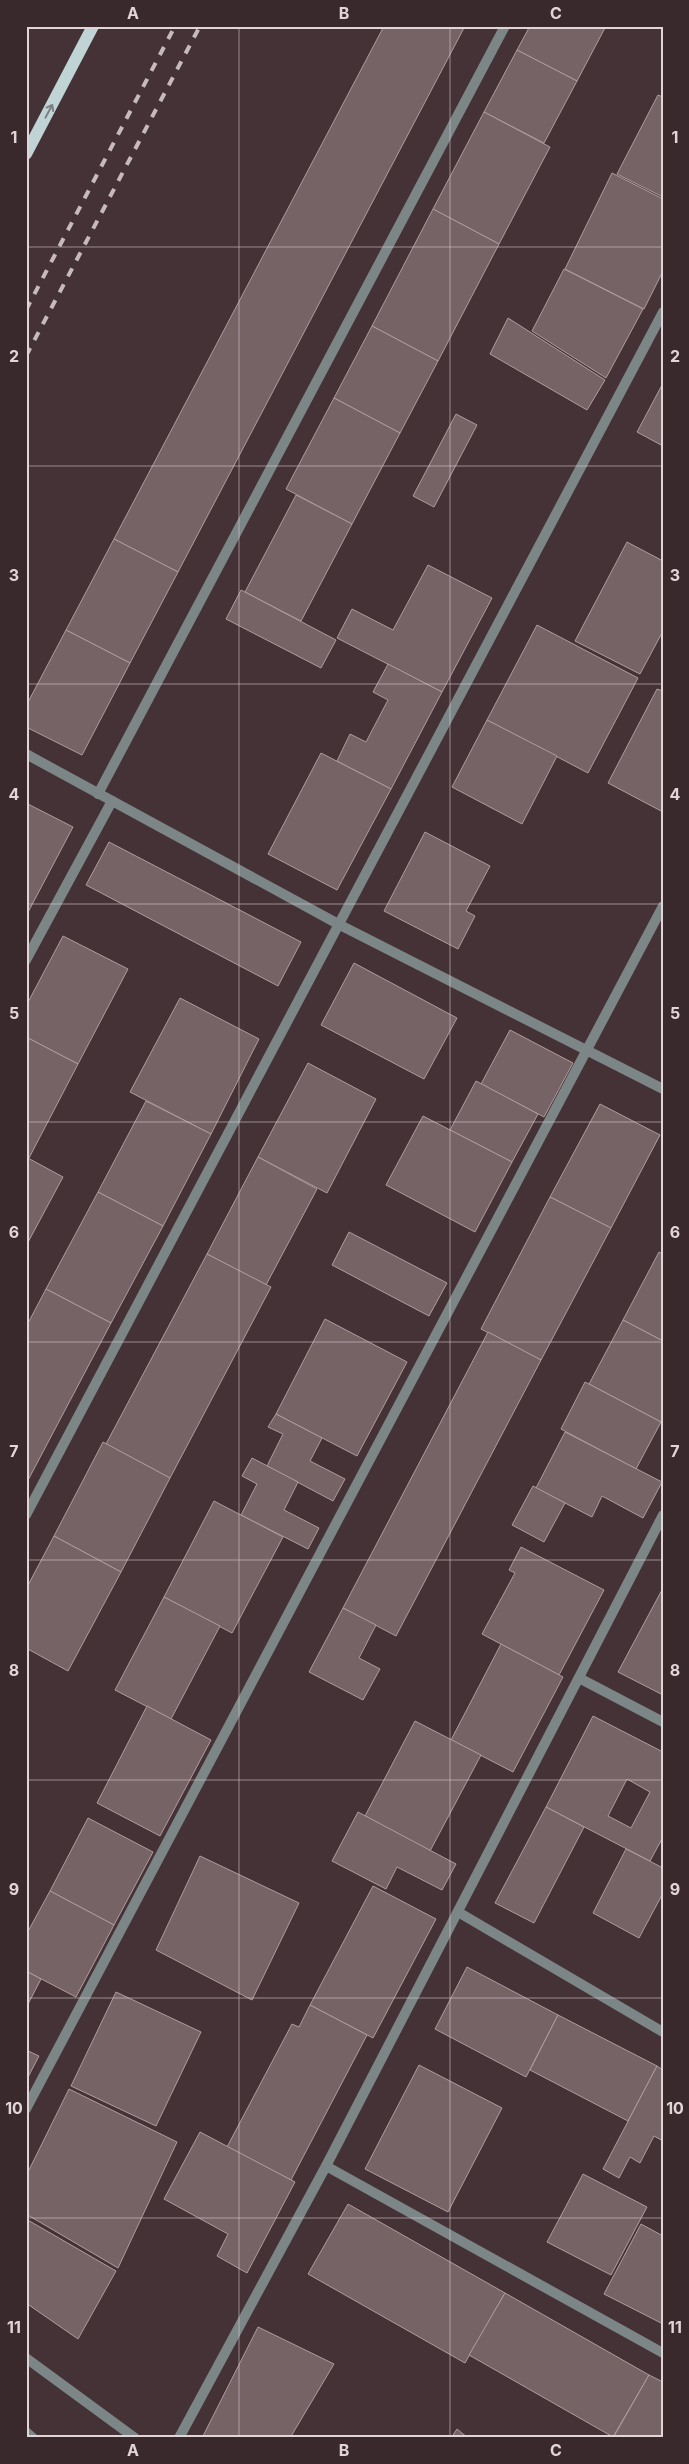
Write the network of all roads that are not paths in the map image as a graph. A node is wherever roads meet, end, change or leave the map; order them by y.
1 (93, 26) edge
2 (505, 26) edge
3 (26, 154) edge
4 (663, 312) edge
5 (26, 754) edge
6 (98, 794) junction
7 (112, 800) junction
8 (663, 906) edge
9 (340, 925) junction
10 (26, 960) edge
11 (587, 1049) junction
12 (663, 1089) edge
13 (26, 1515) edge
14 (663, 1515) edge
15 (579, 1678) junction
16 (663, 1722) edge
17 (458, 1912) junction
18 (663, 2032) edge
19 (26, 2109) edge
20 (326, 2166) junction
21 (663, 2353) edge
22 (26, 2358) edge
23 (26, 2432) edge
24 (33, 2438) edge
25 (135, 2438) edge
26 (179, 2438) edge

3 -> 1 main road
2 - 6 street
4 - 9 street
5 - 6 street
6 - 7 street
7 - 9 street
7 - 10 street
8 - 11 street
9 - 11 street
9 - 13 street
11 - 12 street
11 - 19 street
14 - 15 street
15 - 16 street
15 - 17 street
17 - 18 street
17 - 20 street
20 - 21 street
20 - 26 street
22 - 25 street
23 - 24 street

